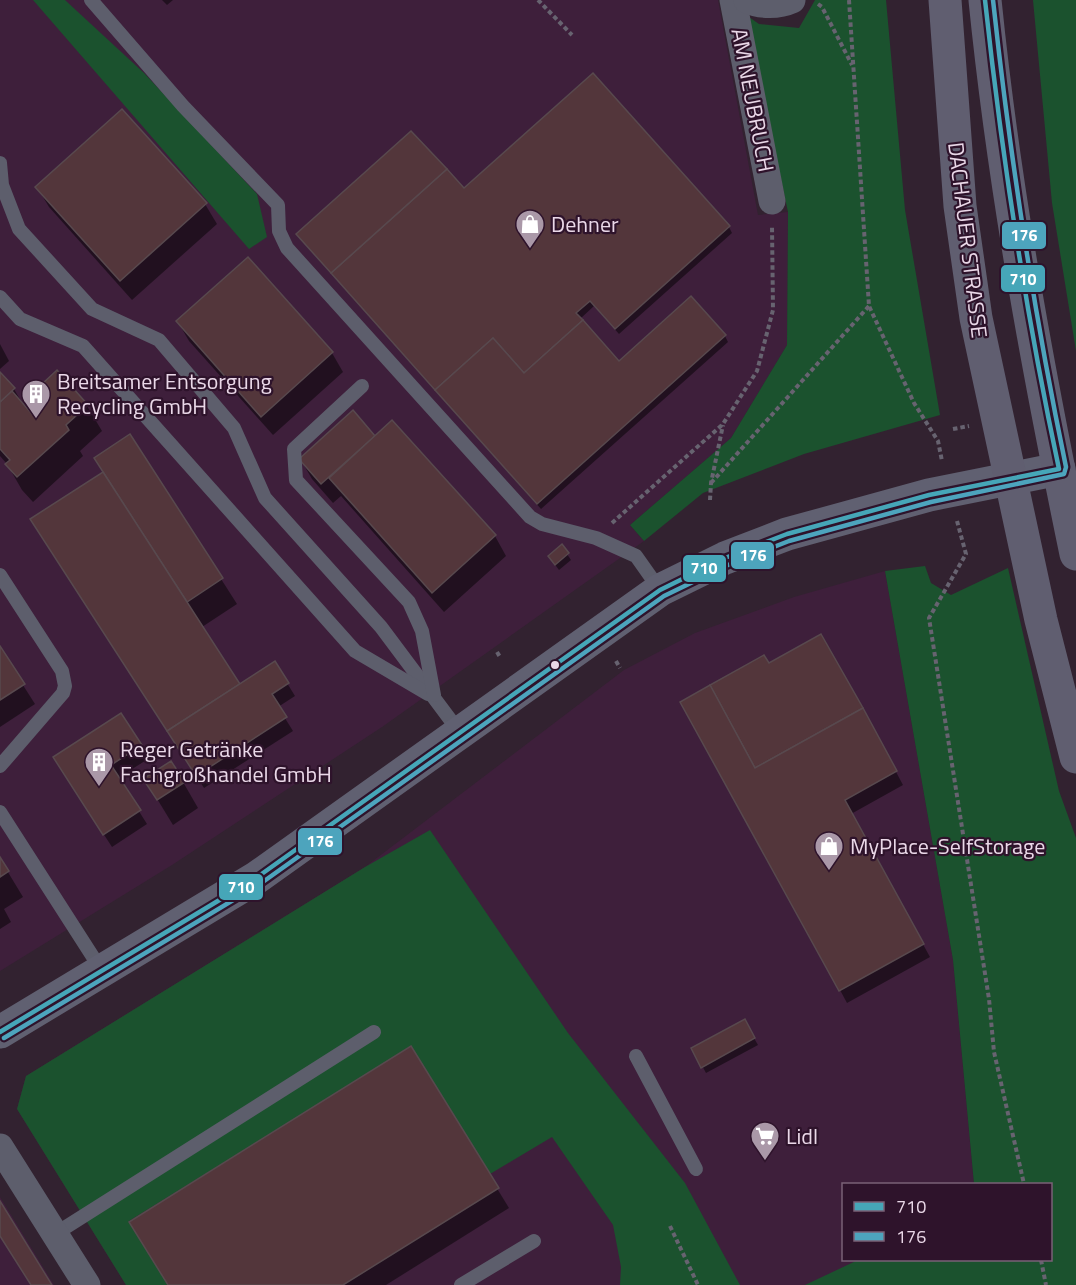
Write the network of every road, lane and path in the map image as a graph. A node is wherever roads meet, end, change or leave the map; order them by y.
1 (91, 0) edge
2 (538, 0) edge
3 (733, 0) edge
4 (747, 0) edge
5 (792, 0) edge
6 (813, 0) edge
7 (849, 0) edge
8 (945, 0) edge
9 (985, 0) edge
10 (572, 35) dead end
11 (854, 68) junction
12 (0, 163) edge
13 (772, 201) joint
14 (0, 297) edge
15 (869, 306) junction
16 (362, 386) dead end
17 (723, 424) junction
18 (938, 441) dead end
19 (1059, 469) junction
20 (1011, 478) junction
21 (711, 483) junction
22 (710, 500) dead end
23 (596, 537) junction
24 (966, 554) dead end
25 (1076, 554) edge
26 (0, 575) edge
27 (660, 590) junction
28 (616, 661) dead end
29 (620, 668) dead end
30 (435, 698) junction
31 (460, 734) junction
32 (1076, 757) edge
33 (0, 766) edge
34 (0, 812) edge
35 (102, 971) junction
36 (0, 1032) edge
37 (374, 1032) dead end
38 (636, 1056) dead end
39 (0, 1147) edge
40 (696, 1169) dead end
41 (1024, 1183) edge
42 (670, 1226) dead end
43 (55, 1234) junction
44 (534, 1241) dead end
45 (1041, 1261) edge
46 (87, 1285) edge
47 (461, 1285) edge
48 (698, 1285) edge
49 (1046, 1285) edge

1 - 23 lane
2 - 10 path
3 - 13 street, AM NEUBRUCH
4 - 5 street, AM NEUBRUCH
6 - 11 path
7 - 11 path
8 - 20 main road, DACHAUER STRASSE
9 - 19 main road, DACHAUER STRASSE
11 - 15 path
12 - 30 lane
13 - 17 path
14 - 30 lane
15 - 18 path
15 - 21 path
16 - 30 lane
17 - 21 path
17 - 23 path
19 - 20 main road
19 - 25 main road, DACHAUER STRASSE
20 - 27 main road
20 - 32 main road, DACHAUER STRASSE
21 - 22 path
23 - 27 lane
24 - 41 path
26 - 33 lane
27 - 31 main road
28 - 29 path
30 - 31 lane
31 - 35 main road
34 - 35 lane
35 - 36 main road
37 - 43 lane
38 - 40 lane
39 - 43 street
42 - 48 path
43 - 46 street
44 - 47 lane
45 - 49 path

